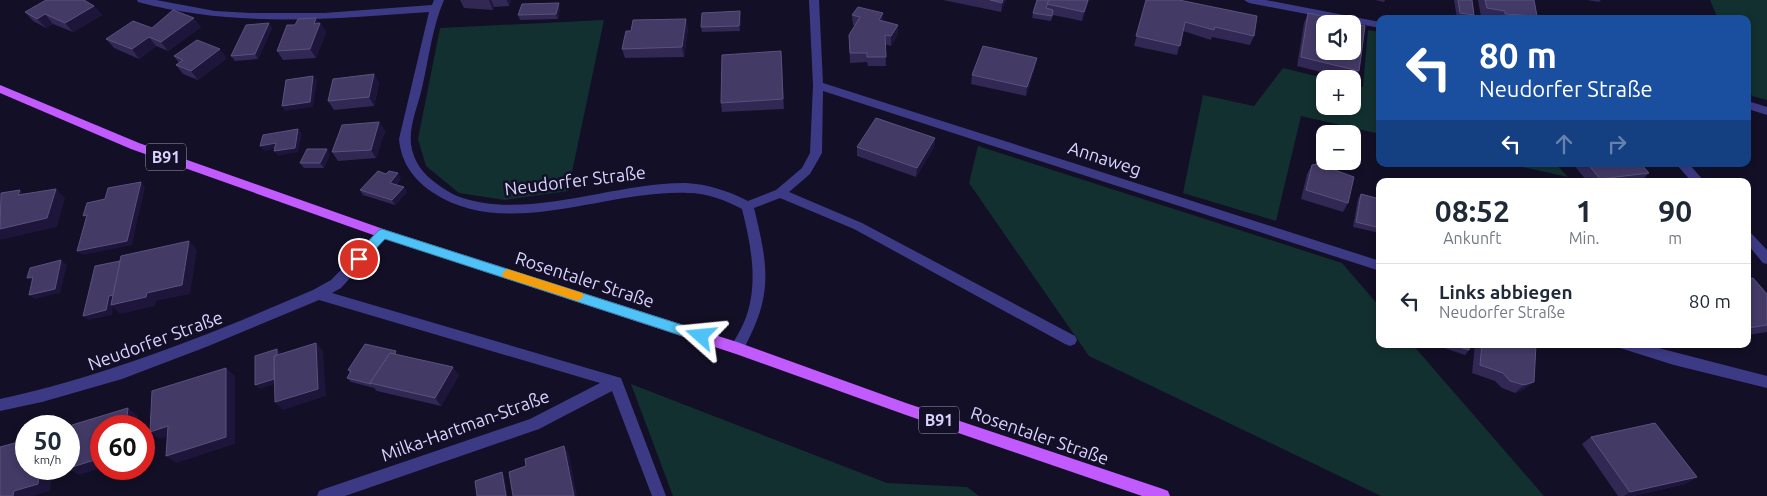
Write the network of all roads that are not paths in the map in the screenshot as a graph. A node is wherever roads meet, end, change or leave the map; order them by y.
1 (142, 0) edge
2 (814, 0) edge
3 (1249, 0) edge
4 (437, 4) edge
5 (1302, 4) edge
6 (1376, 24) edge
7 (818, 85) junction
8 (0, 89) edge
9 (1751, 106) edge
10 (1767, 110) edge
11 (1685, 167) edge
12 (1695, 178) edge
13 (780, 193) junction
14 (747, 206) junction
15 (382, 234) junction
16 (1751, 241) edge
17 (1767, 260) edge
18 (1376, 265) edge
19 (318, 294) junction
20 (1070, 340) dead end
21 (737, 348) junction
22 (1638, 348) edge
23 (616, 382) junction
24 (1767, 382) edge
25 (0, 405) edge
26 (324, 496) edge
27 (659, 496) edge
28 (1163, 496) edge

1 - 4 street
2 - 7 street
3 - 5 street
4 - 14 street, Neudorfer Straße
5 - 6 street
7 - 13 street
7 - 18 street, Annaweg
8 - 15 main road, Rosentaler Straße / B91
9 - 10 street
11 - 12 street
13 - 14 street
13 - 20 street
14 - 21 street
15 - 19 street, Neudorfer Straße
15 - 21 main road, Rosentaler Straße / B91
16 - 17 street
19 - 23 street
19 - 25 street, Neudorfer Straße
21 - 28 main road, Rosentaler Straße / B91
22 - 24 street
23 - 26 street, Milka-Hartman-Straße
23 - 27 street

